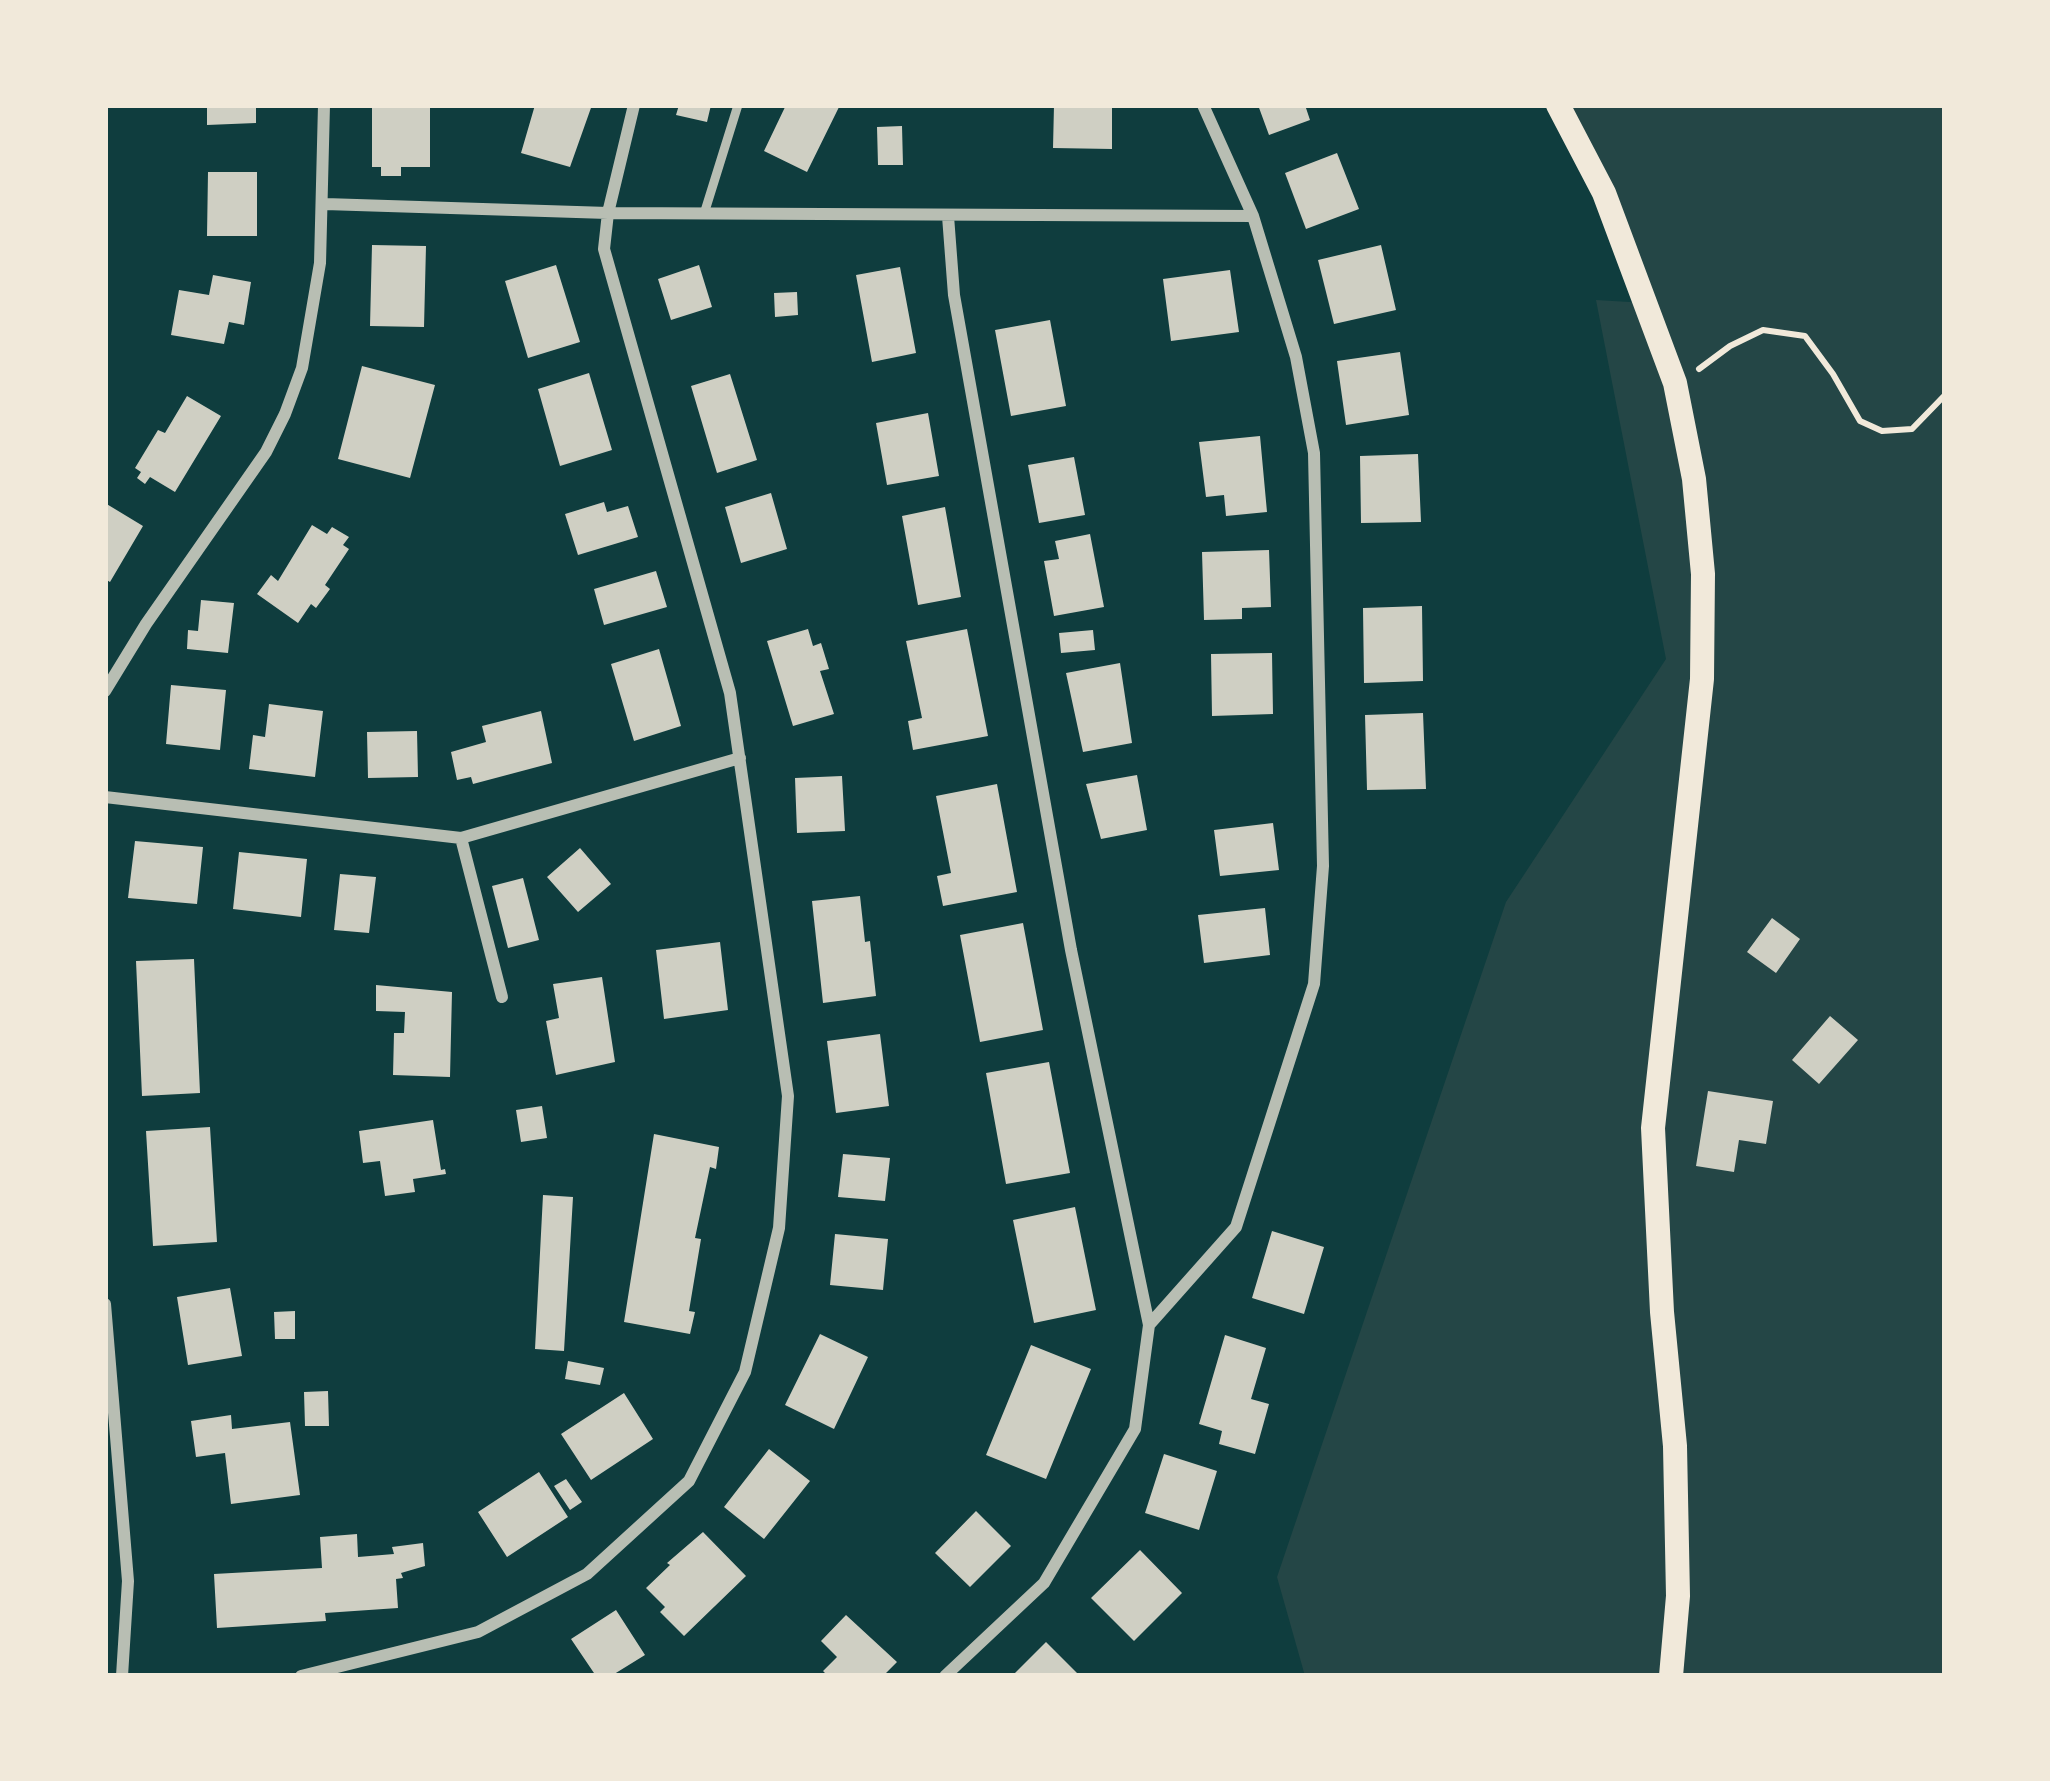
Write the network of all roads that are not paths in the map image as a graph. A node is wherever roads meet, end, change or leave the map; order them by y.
1 (324, 105) edge
2 (634, 105) edge
3 (738, 105) edge
4 (1202, 105) edge
5 (1558, 105) edge
6 (325, 204) junction
7 (608, 213) junction
8 (704, 214) junction
9 (948, 216) junction
10 (1253, 216) junction
11 (105, 691) edge
12 (740, 758) junction
13 (105, 797) edge
14 (461, 838) junction
15 (502, 997) dead end
16 (105, 1304) edge
17 (1149, 1325) junction
18 (122, 1676) edge
19 (301, 1676) edge
20 (945, 1676) edge
21 (1671, 1676) edge

1 - 6 street
2 - 7 street
3 - 8 lane
4 - 10 street
5 - 21 main road
6 - 7 street
6 - 11 street
7 - 8 street
7 - 12 street
8 - 9 street
9 - 10 street
9 - 17 street
10 - 17 street
12 - 14 street
12 - 19 street
13 - 14 street
14 - 15 street
16 - 18 street
17 - 20 street

